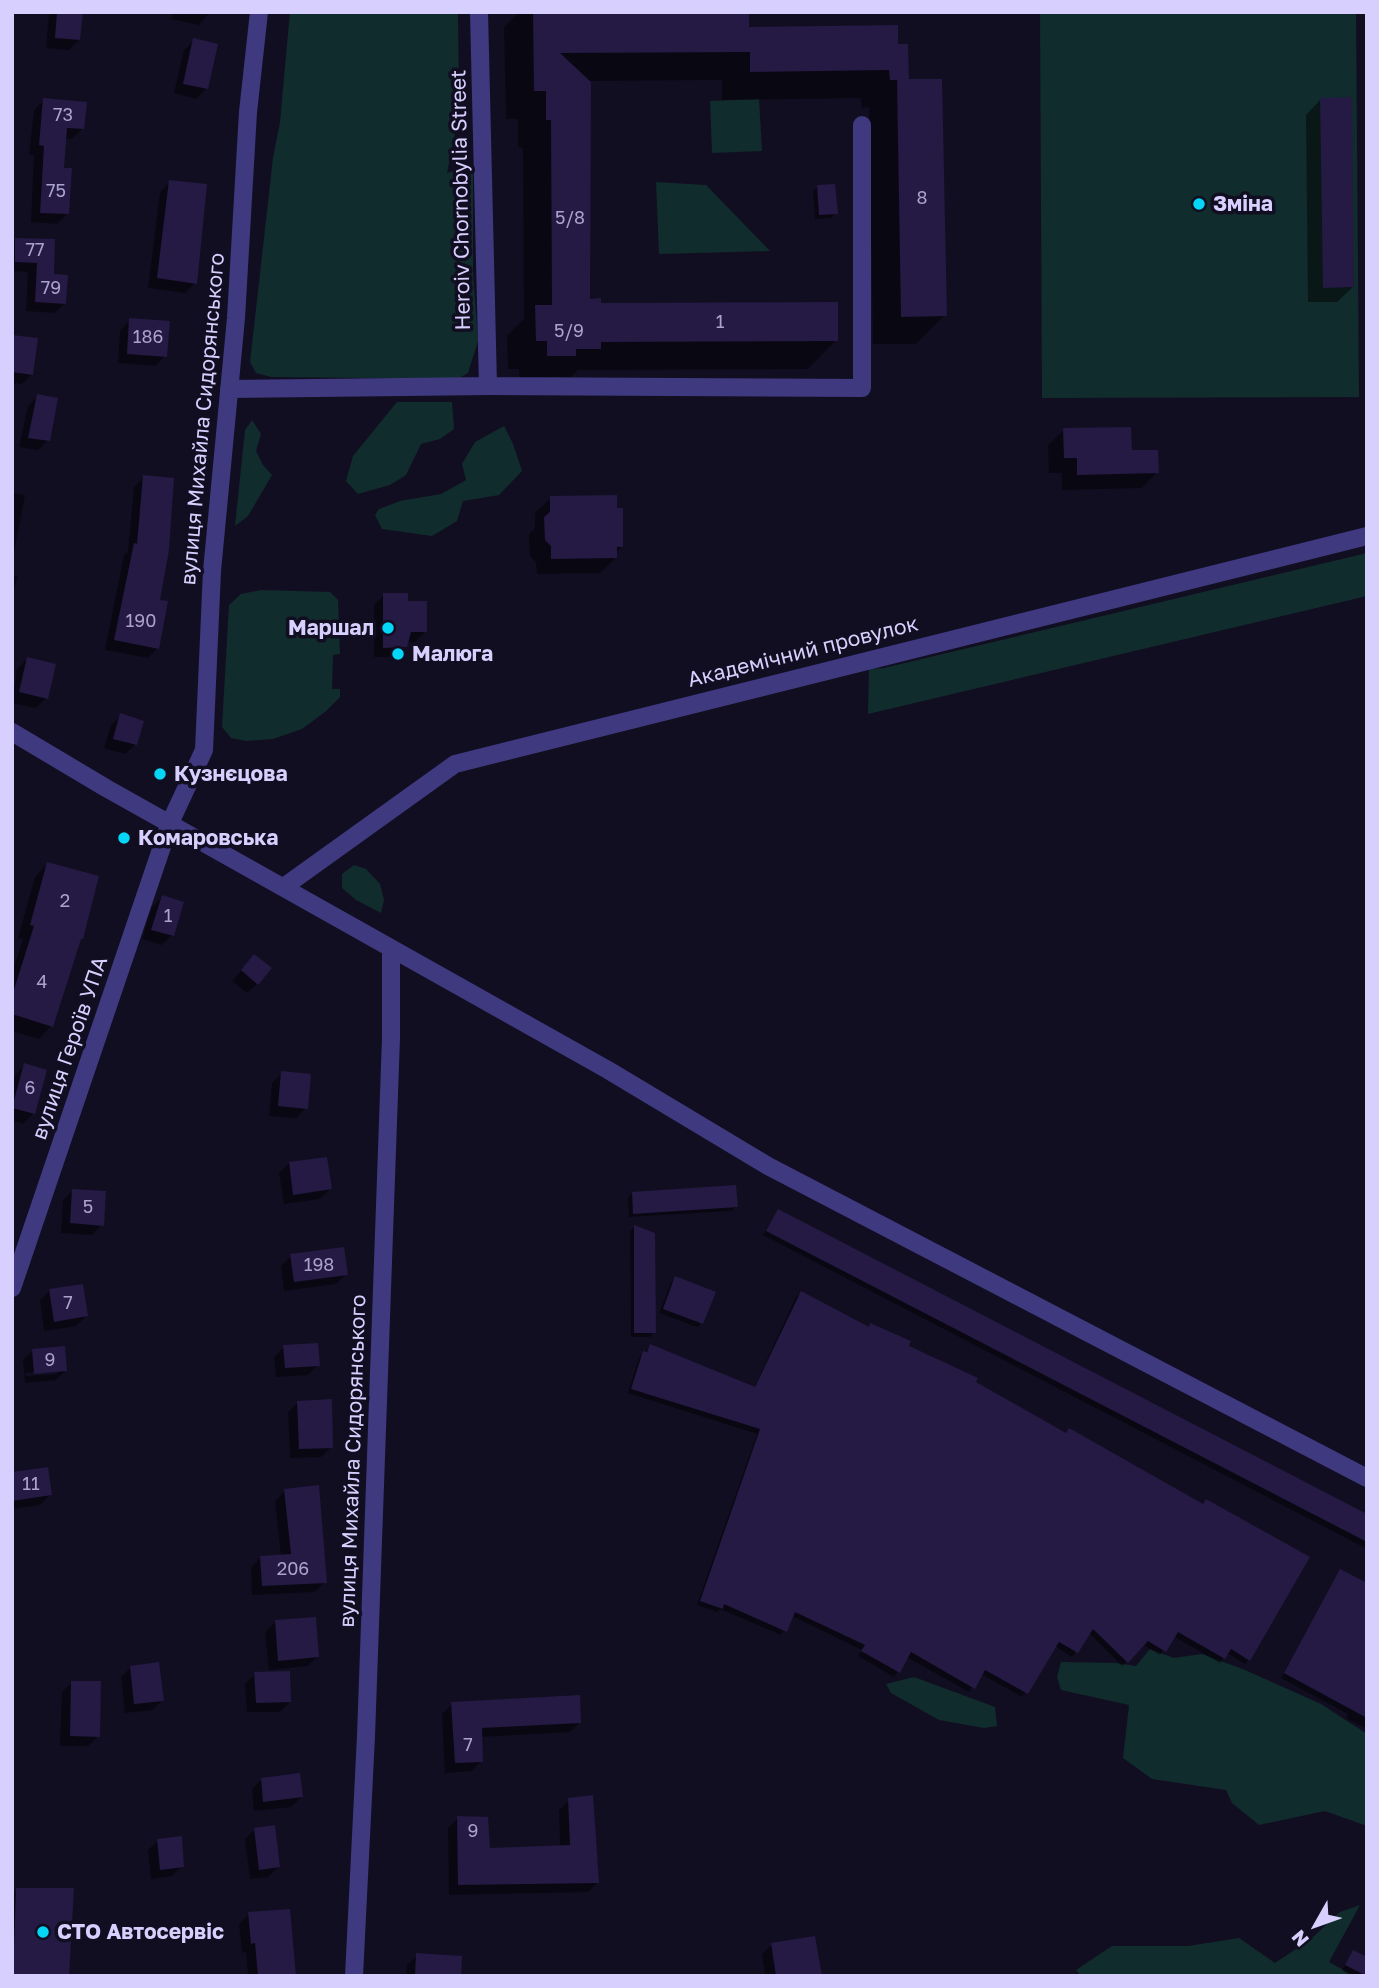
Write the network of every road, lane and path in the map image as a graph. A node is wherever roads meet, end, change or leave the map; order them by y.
1 (259, 12) edge
2 (479, 12) edge
3 (862, 125) dead end
4 (488, 386) junction
5 (229, 389) junction
6 (1367, 536) edge
7 (12, 732) edge
8 (170, 823) junction
9 (285, 886) junction
10 (391, 948) junction
11 (12, 1288) edge
12 (1367, 1478) edge
13 (354, 1976) edge

1 - 5 street, вулиця Михайла Сидорянського
2 - 4 street, Heroiv Chornobylia Street
3 - 4 street
4 - 5 street
5 - 8 street, вулиця Михайла Сидорянського
6 - 9 street, Академічний провулок
7 - 8 street
8 - 9 street
8 - 11 street, вулиця Героїв УПА
9 - 10 street
10 - 12 street
10 - 13 street, вулиця Михайла Сидорянського

